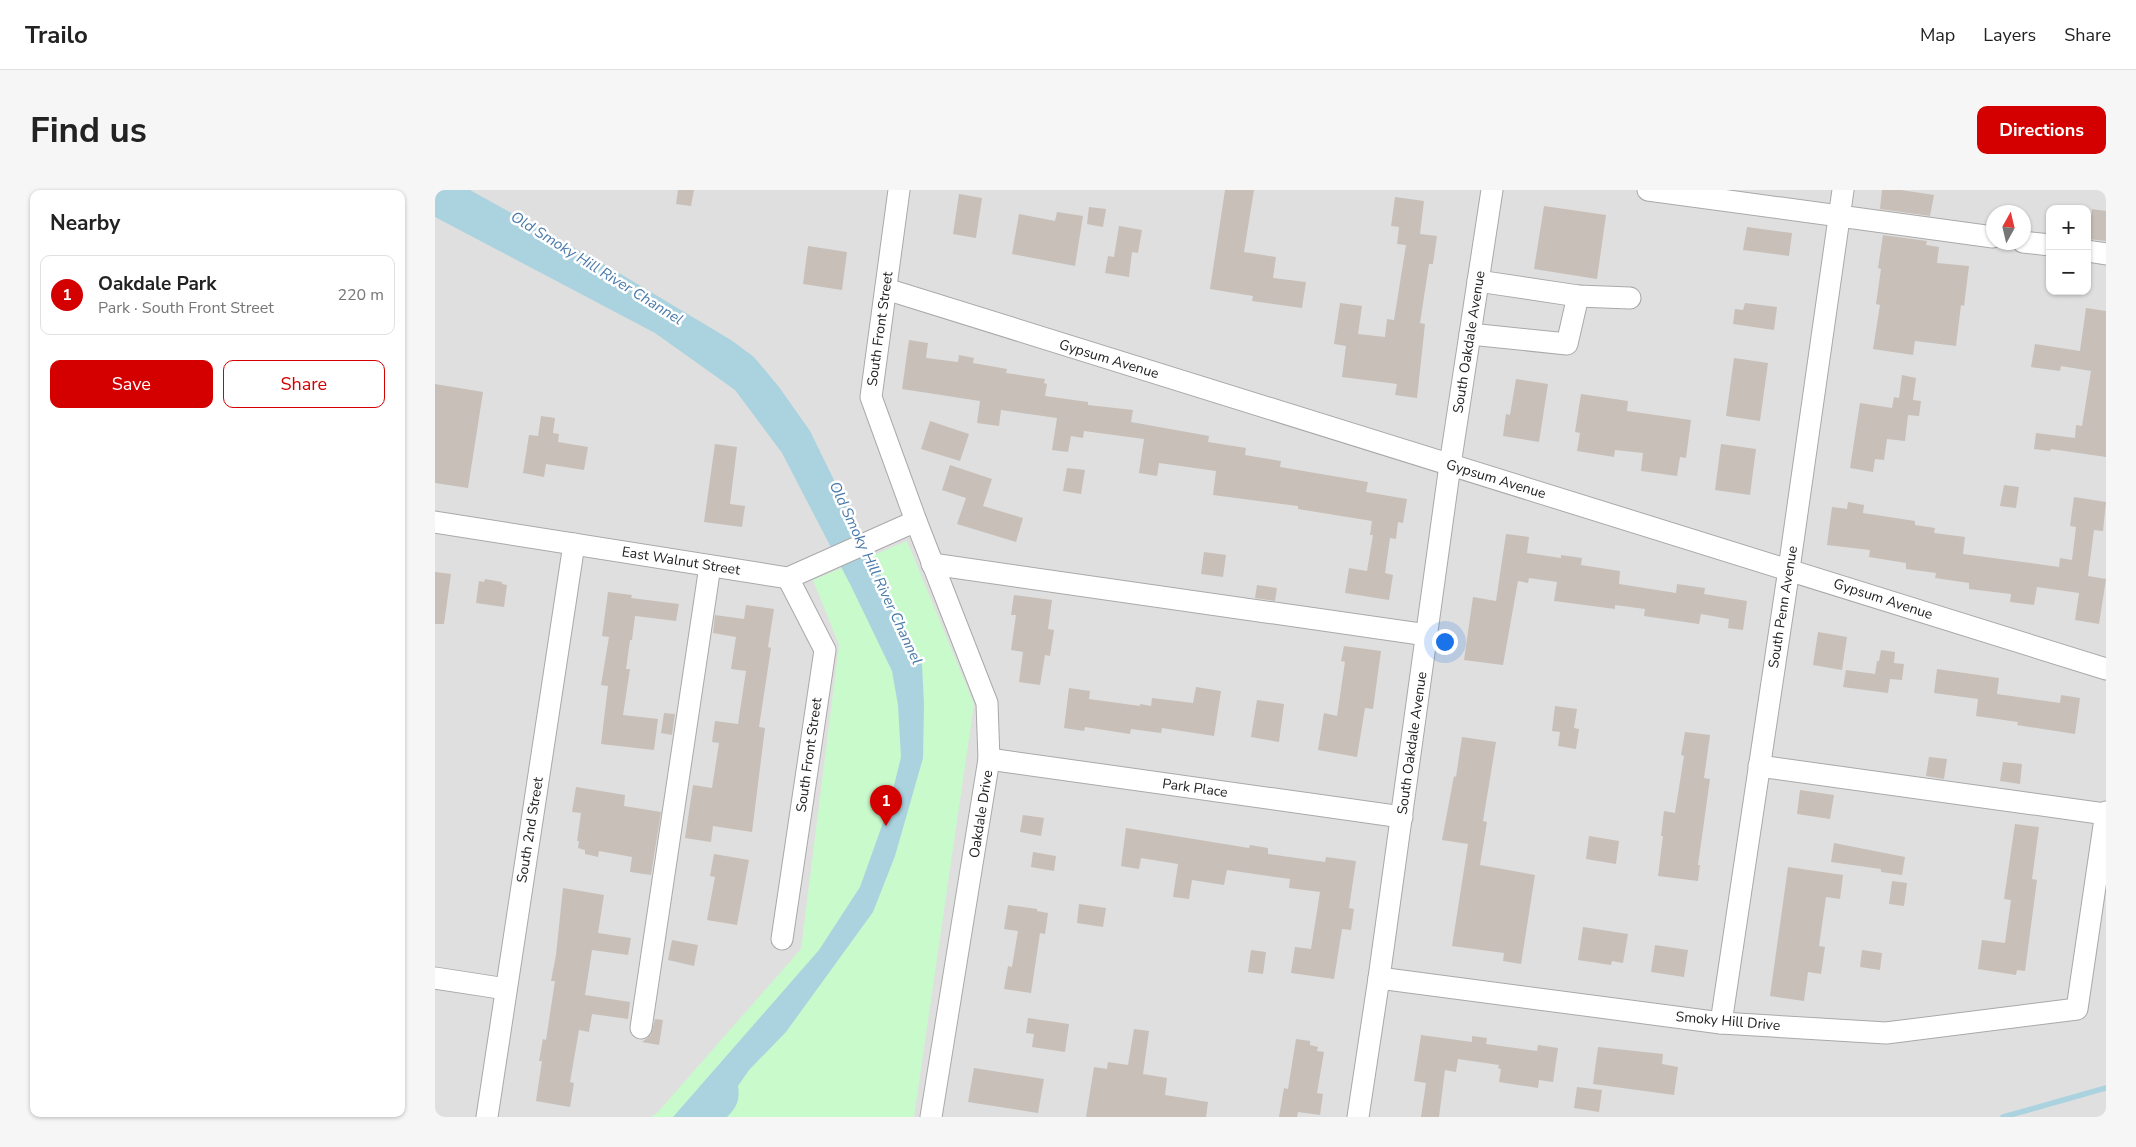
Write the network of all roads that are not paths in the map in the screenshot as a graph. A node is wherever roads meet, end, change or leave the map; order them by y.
1 (899, 190) edge
2 (1492, 190) edge
3 (1648, 190) edge
4 (1843, 190) edge
5 (1839, 217) junction
6 (1986, 236) edge
7 (2031, 243) edge
8 (2046, 245) edge
9 (2091, 252) edge
10 (2106, 254) edge
11 (1479, 282) junction
12 (886, 289) junction
13 (1577, 296) junction
14 (1630, 298) dead end
15 (1470, 334) junction
16 (1451, 465) junction
17 (915, 521) junction
18 (435, 522) edge
19 (574, 544) junction
20 (932, 564) junction
21 (710, 566) junction
22 (1789, 569) junction
23 (788, 578) junction
24 (1427, 635) junction
25 (2106, 669) edge
26 (989, 760) junction
27 (1759, 766) junction
28 (2106, 813) edge
29 (1402, 816) junction
30 (2103, 855) edge
31 (782, 939) dead end
32 (435, 978) edge
33 (1379, 978) junction
34 (506, 989) junction
35 (1721, 1023) junction
36 (641, 1028) dead end
37 (487, 1117) edge
38 (931, 1117) edge
39 (1358, 1117) edge

1 - 12 street, South Front Street
2 - 11 street, South Oakdale Avenue
3 - 5 street
4 - 5 street, South Penn Avenue
5 - 6 street
5 - 22 street, South Penn Avenue
7 - 8 street
9 - 10 street
11 - 13 street
11 - 15 street, South Oakdale Avenue
12 - 16 street, Gypsum Avenue
12 - 17 street, South Front Street
13 - 14 street
13 - 15 street
15 - 16 street, South Oakdale Avenue
16 - 22 street, Gypsum Avenue
16 - 24 street, South Oakdale Avenue
17 - 20 street, Oakdale Drive
17 - 23 street
18 - 19 street, East Walnut Street
19 - 21 street, East Walnut Street
19 - 34 street, South 2nd Street
20 - 24 street
20 - 26 street, Oakdale Drive
21 - 23 street, East Walnut Street
21 - 36 street
22 - 25 street, Gypsum Avenue
22 - 27 street, South Penn Avenue
23 - 31 street, South Front Street
24 - 29 street, South Oakdale Avenue
26 - 29 street, Park Place
26 - 38 street, Oakdale Drive
27 - 28 street
27 - 35 street, South Penn Avenue
28 - 30 street
29 - 33 street, South Oakdale Avenue
30 - 35 street, Smoky Hill Drive
32 - 34 street
33 - 35 street, Smoky Hill Drive
33 - 39 street, South Oakdale Avenue
34 - 37 street, South 2nd Street

